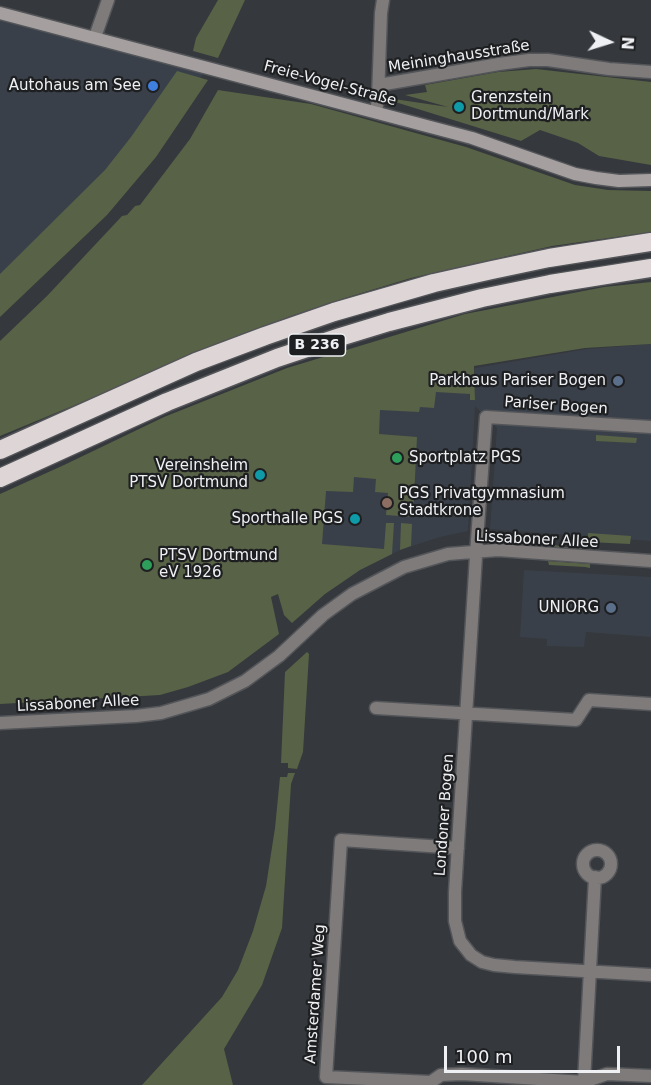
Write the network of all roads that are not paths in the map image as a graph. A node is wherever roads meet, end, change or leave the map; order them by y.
1 (108, 0) edge
2 (383, 0) edge
3 (0, 13) edge
4 (95, 38) junction
5 (651, 72) edge
6 (379, 85) junction
7 (376, 112) junction
8 (651, 180) edge
9 (651, 242) edge
10 (651, 268) edge
11 (651, 427) edge
12 (0, 450) edge
13 (0, 478) edge
14 (476, 551) junction
15 (651, 561) edge
16 (651, 704) edge
17 (376, 708) dead end
18 (466, 713) junction
19 (0, 723) edge
20 (458, 848) junction
21 (595, 877) dead end
22 (590, 971) junction
23 (651, 975) edge
24 (651, 1076) edge
25 (584, 1082) junction

1 - 4 street
2 - 6 street
3 - 4 street, Freie-Vogel-Straße
4 - 7 street, Freie-Vogel-Straße
5 - 6 street, Meininghausstraße
6 - 7 street
7 - 8 street, Freie-Vogel-Straße
9 - 12 highway, B 236
10 - 13 highway, B 236
11 - 14 street, Pariser Bogen
14 - 15 street, Lissaboner Allee
14 - 18 street, Londoner Bogen
14 - 19 street, Lissaboner Allee
16 - 18 street
17 - 18 street
18 - 20 street, Londoner Bogen
20 - 22 street, Londoner Bogen
20 - 25 street, Amsterdamer Weg
21 - 22 street
22 - 23 street, Londoner Bogen
22 - 25 street
24 - 25 street, Amsterdamer Weg

